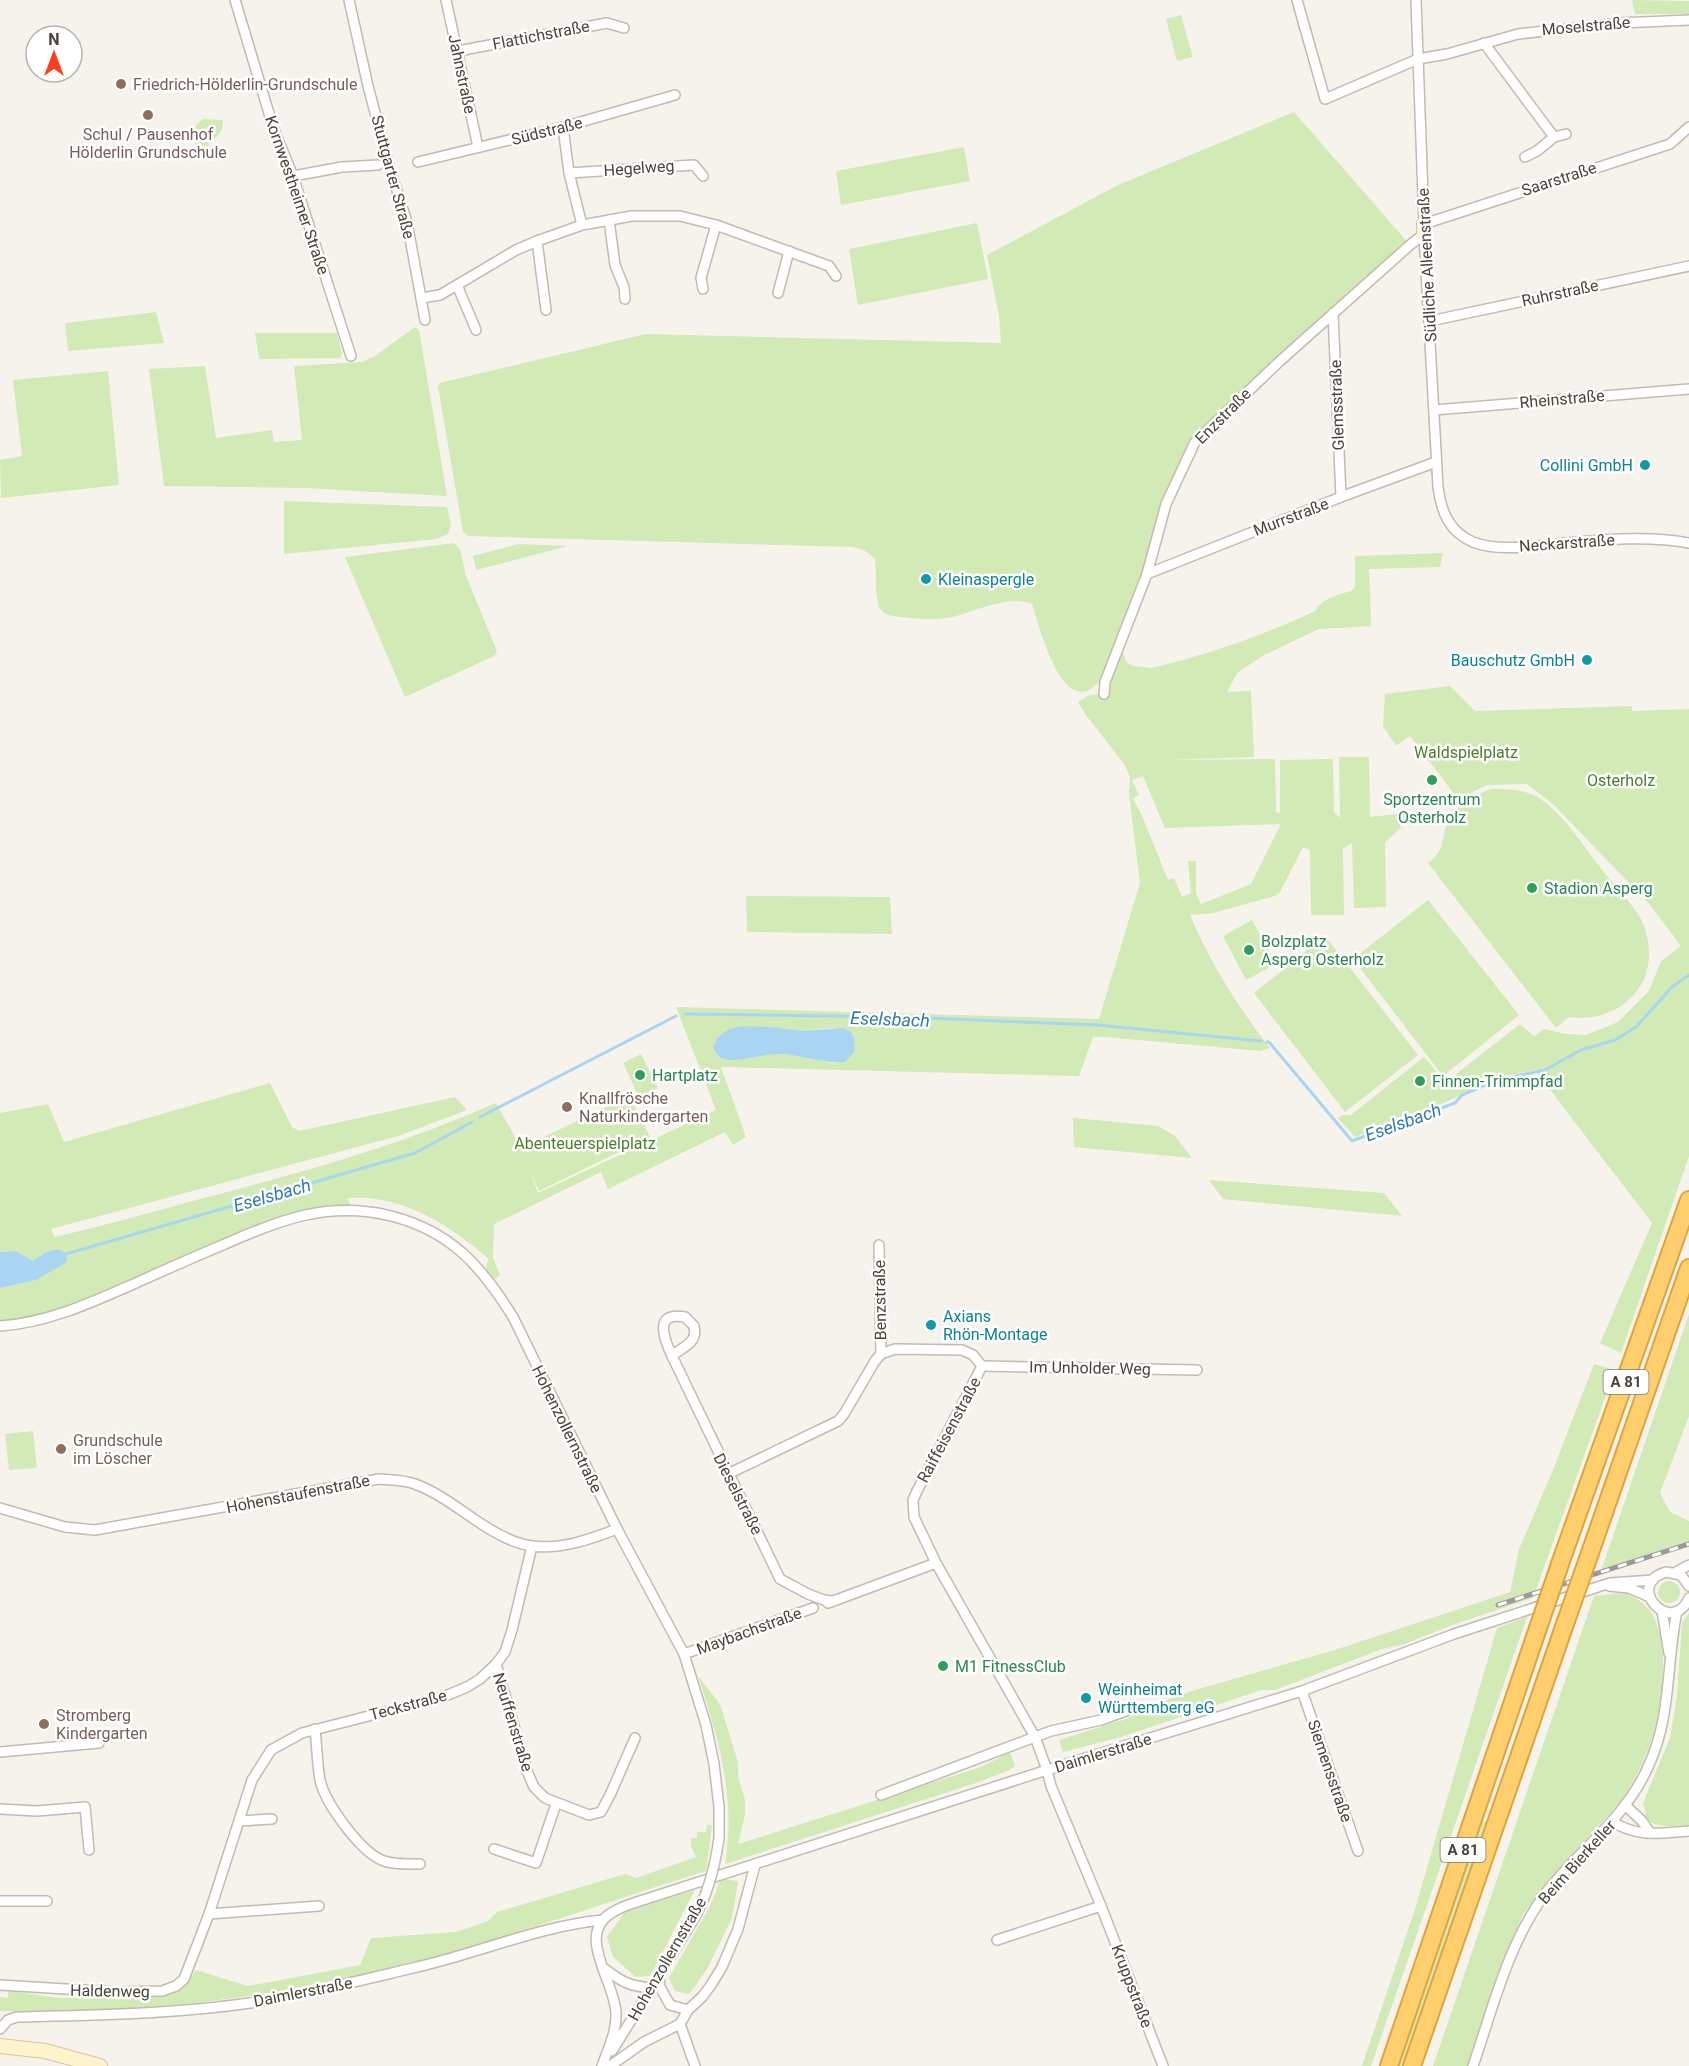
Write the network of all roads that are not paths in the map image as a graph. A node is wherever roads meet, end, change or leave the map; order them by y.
1 (235, 0) edge
2 (349, 0) edge
3 (446, 0) edge
4 (1297, 0) edge
5 (1416, 0) edge
6 (1689, 21) edge
7 (624, 28) dead end
8 (1484, 43) junction
9 (458, 51) junction
10 (1418, 59) junction
11 (675, 95) dead end
12 (563, 127) junction
13 (1689, 127) edge
14 (1566, 134) dead end
15 (1554, 137) junction
16 (478, 147) junction
17 (1525, 157) dead end
18 (418, 162) dead end
19 (378, 165) dead end
20 (569, 173) junction
21 (293, 176) junction
22 (703, 176) dead end
23 (609, 220) junction
24 (582, 225) junction
25 (716, 225) junction
26 (1424, 229) junction
27 (537, 241) junction
28 (789, 251) junction
29 (1689, 266) edge
30 (836, 276) dead end
31 (457, 285) junction
32 (703, 289) dead end
33 (778, 293) dead end
34 (421, 298) junction
35 (625, 299) dead end
36 (546, 310) dead end
37 (1333, 314) junction
38 (425, 320) dead end
39 (1430, 321) junction
40 (476, 330) dead end
41 (351, 356) dead end
42 (1689, 389) edge
43 (1434, 410) junction
44 (1436, 462) junction
45 (1341, 497) junction
46 (1451, 526) joint
47 (1689, 543) edge
48 (1147, 574) junction
49 (1104, 694) dead end
50 (1689, 1200) edge
51 (879, 1245) dead end
52 (1689, 1268) edge
53 (0, 1326) edge
54 (881, 1354) junction
55 (672, 1356) junction
56 (982, 1366) junction
57 (1197, 1370) dead end
58 (728, 1474) junction
59 (0, 1508) edge
60 (617, 1529) junction
61 (532, 1546) junction
62 (936, 1563) junction
63 (1689, 1565) edge
64 (1676, 1572) junction
65 (1653, 1580) junction
66 (1689, 1584) edge
67 (1604, 1585) junction
68 (1650, 1597) junction
69 (1689, 1598) edge
70 (832, 1601) junction
71 (1662, 1611) junction
72 (1677, 1611) junction
73 (684, 1654) junction
74 (1670, 1659) junction
75 (496, 1664) junction
76 (1302, 1691) junction
77 (1131, 1709) dead end
78 (315, 1729) junction
79 (1035, 1737) junction
80 (635, 1738) dead end
81 (99, 1743) dead end
82 (0, 1752) edge
83 (1047, 1770) junction
84 (1051, 1786) joint
85 (880, 1795) dead end
86 (556, 1804) junction
87 (1626, 1806) junction
88 (0, 1809) edge
89 (272, 1819) dead end
90 (239, 1821) junction
91 (1613, 1822) junction
92 (1689, 1831) edge
93 (1650, 1833) junction
94 (494, 1849) dead end
95 (89, 1850) dead end
96 (1358, 1851) dead end
97 (420, 1864) dead end
98 (755, 1865) junction
99 (0, 1901) edge
100 (47, 1901) dead end
101 (319, 1906) dead end
102 (1101, 1906) junction
103 (209, 1914) junction
104 (603, 1920) junction
105 (997, 1940) dead end
106 (603, 1967) junction
107 (659, 1976) junction
108 (0, 1985) edge
109 (651, 1988) junction
110 (688, 2010) junction
111 (680, 2024) junction
112 (0, 2029) edge
113 (0, 2046) edge
114 (100, 2066) edge
115 (602, 2066) edge
116 (610, 2066) edge
117 (695, 2066) edge
118 (1163, 2066) edge
119 (1389, 2066) edge
120 (1412, 2066) edge
121 (1473, 2066) edge

1 - 21 street, Kornwestheimer Straße
2 - 34 street, Stuttgarter Straße
3 - 9 street, Jahnstraße
4 - 10 street, Moselstraße
5 - 10 street, Südliche Alleenstraße
6 - 8 street, Moselstraße
7 - 9 street, Flattichstraße
8 - 10 street, Moselstraße
8 - 15 street
9 - 16 street, Jahnstraße
10 - 26 street, Südliche Alleenstraße
11 - 12 street, Südstraße
12 - 16 street, Südstraße
12 - 20 street
13 - 26 street, Saarstraße
14 - 15 street
15 - 17 street
16 - 18 street, Südstraße
19 - 21 street
20 - 22 street, Hegelweg
20 - 24 street
21 - 41 street, Kornwestheimer Straße
23 - 24 street
23 - 25 street
23 - 35 street
24 - 27 street
25 - 28 street
25 - 32 street
26 - 37 street, Enzstraße
26 - 39 street, Südliche Alleenstraße
27 - 31 street
27 - 36 street
28 - 30 street
28 - 33 street
29 - 39 street, Ruhrstraße
31 - 34 street
31 - 40 street
34 - 38 street, Stuttgarter Straße
37 - 45 street, Glemsstraße
37 - 48 street, Enzstraße
39 - 43 street, Südliche Alleenstraße
42 - 43 street, Rheinstraße
43 - 44 street, Südliche Alleenstraße
44 - 45 street, Murrstraße
44 - 46 street, Südliche Alleenstraße
45 - 48 street, Murrstraße
46 - 47 street, Neckarstraße
48 - 49 street, Enzstraße
50 - 119 highway, A 81, bridge
51 - 54 street, Benzstraße
52 - 120 highway, A 81, bridge
53 - 60 street, Hohenzollernstraße
54 - 56 street, Raiffeisenstraße
54 - 58 street
55 - 55 street, Dieselstraße
55 - 58 street, Dieselstraße
56 - 57 street, Im Unholder Weg
56 - 62 street, Raiffeisenstraße
58 - 70 street, Dieselstraße
59 - 61 street, Hohenstaufenstraße
60 - 61 street, Hohenstaufenstraße
60 - 73 street, Hohenzollernstraße
61 - 75 street, Teckstraße
62 - 70 street, Maybachstraße
62 - 79 street, Raiffeisenstraße
63 - 64 street, Daimlerstraße
64 - 65 street, Daimlerstraße
64 - 66 street
65 - 67 street, Daimlerstraße
65 - 68 street
67 - 68 street, Daimlerstraße
67 - 76 street, Daimlerstraße
68 - 71 street
69 - 72 street
70 - 73 street, Maybachstraße
71 - 72 street
71 - 74 street, Beim Bierkeller
72 - 74 street, Beim Bierkeller
73 - 107 street, Hohenzollernstraße, bridge
74 - 87 street, Beim Bierkeller
75 - 78 street, Teckstraße
75 - 86 street, Neuffenstraße
76 - 83 street, Daimlerstraße
76 - 96 street, Siemensstraße
77 - 79 street
78 - 90 street, Teckstraße
78 - 97 street
79 - 83 street, Raiffeisenstraße
79 - 85 street
80 - 86 street, Neuffenstraße
81 - 82 street
83 - 84 street, Raiffeisenstraße
83 - 98 street, Daimlerstraße
84 - 102 street, Kruppstraße
86 - 94 street
87 - 91 street, Beim Bierkeller
87 - 93 street
88 - 95 street
89 - 90 street
90 - 103 street, Teckstraße
91 - 93 street
91 - 121 street, Beim Bierkeller
92 - 93 street
98 - 104 street, Daimlerstraße
98 - 110 street
99 - 100 street
101 - 103 street
102 - 105 street
102 - 118 street, Kruppstraße
103 - 108 street, Haldenweg
104 - 106 street
104 - 112 street, Daimlerstraße
106 - 109 street
106 - 115 street
107 - 109 street, Hohenzollernstraße
107 - 110 street
109 - 115 street, Hohenzollernstraße
110 - 111 street
111 - 116 street
111 - 117 street
113 - 114 street

